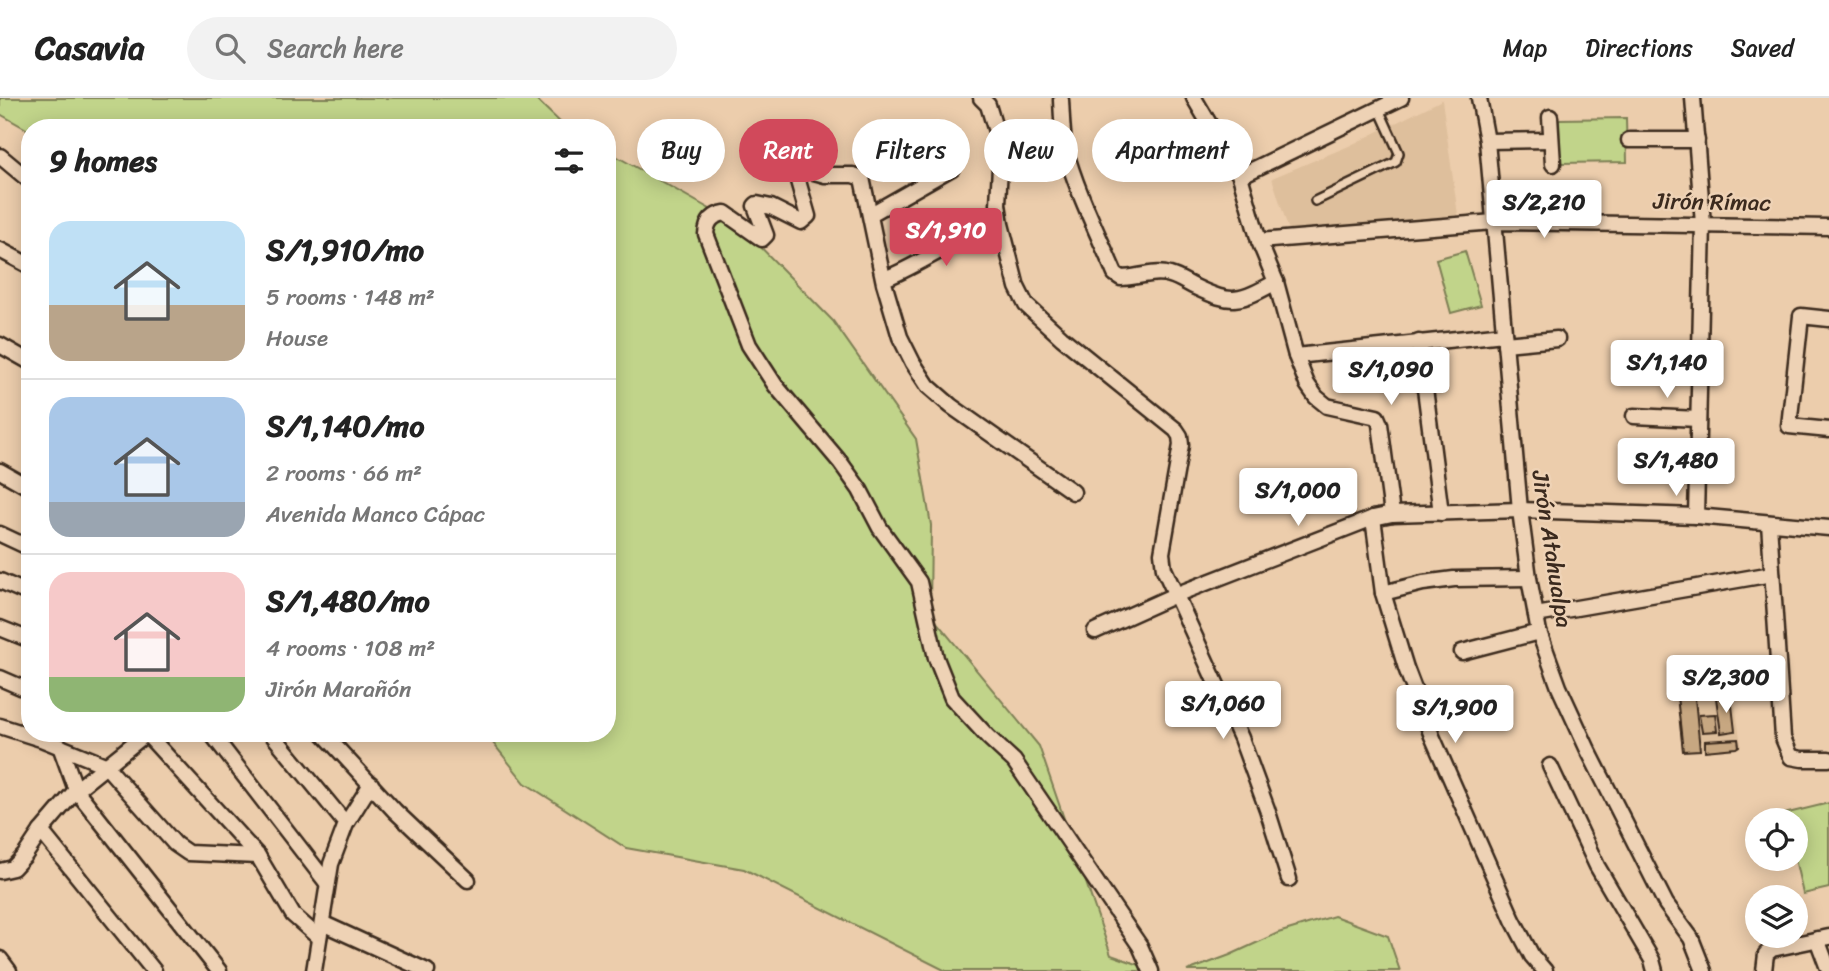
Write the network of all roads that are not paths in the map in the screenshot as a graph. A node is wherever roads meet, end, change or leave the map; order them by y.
1 (981, 98) edge
2 (1194, 98) edge
3 (1401, 98) edge
4 (1479, 98) edge
5 (1693, 98) edge
6 (1061, 100) edge
7 (1379, 109) junction
8 (1550, 117) dead end
9 (1206, 119) edge
10 (1551, 140) junction
11 (1697, 140) junction
12 (1487, 141) junction
13 (1629, 141) dead end
14 (0, 156) edge
15 (1553, 164) dead end
16 (1253, 171) edge
17 (21, 174) edge
18 (927, 182) edge
19 (1241, 182) edge
20 (1315, 201) dead end
21 (871, 214) junction
22 (1494, 222) junction
23 (1703, 224) junction
24 (1001, 227) junction
25 (1829, 227) edge
26 (1259, 241) junction
27 (0, 250) edge
28 (21, 261) edge
29 (884, 279) junction
30 (1276, 282) junction
31 (1829, 319) edge
32 (1505, 339) junction
33 (1557, 339) dead end
34 (1419, 342) junction
35 (0, 345) edge
36 (1296, 356) junction
37 (21, 357) edge
38 (1634, 416) dead end
39 (1698, 419) junction
40 (1829, 430) edge
41 (0, 471) edge
42 (21, 483) edge
43 (1073, 492) dead end
44 (1520, 510) junction
45 (1441, 513) junction
46 (1392, 514) junction
47 (1696, 516) junction
48 (1373, 518) junction
49 (1769, 523) junction
50 (1829, 528) edge
51 (0, 534) edge
52 (21, 544) edge
53 (1772, 574) junction
54 (1529, 578) junction
55 (0, 581) edge
56 (21, 590) edge
57 (1383, 593) junction
58 (1175, 595) junction
59 (1536, 615) junction
60 (0, 628) edge
61 (1095, 631) dead end
62 (1539, 632) junction
63 (21, 636) edge
64 (1462, 652) dead end
65 (0, 678) edge
66 (21, 687) edge
67 (0, 726) edge
68 (21, 733) edge
69 (48, 742) edge
70 (134, 742) edge
71 (154, 742) edge
72 (218, 742) edge
73 (278, 742) edge
74 (331, 742) edge
75 (60, 746) junction
76 (1829, 759) edge
77 (105, 765) junction
78 (1550, 766) dead end
79 (371, 784) junction
80 (76, 790) junction
81 (346, 824) junction
82 (41, 831) junction
83 (258, 856) junction
84 (0, 871) edge
85 (1289, 879) dead end
86 (468, 880) dead end
87 (327, 883) junction
88 (322, 923) junction
89 (319, 938) junction
90 (1823, 938) edge
91 (0, 959) edge
92 (9, 971) edge
93 (154, 971) edge
94 (219, 971) edge
95 (314, 971) edge
96 (426, 971) edge
97 (1151, 971) edge
98 (1545, 971) edge
99 (1655, 971) edge
100 (1704, 971) edge
101 (1764, 971) edge
102 (1829, 971) edge

1 - 24 street
2 - 9 street
3 - 7 street
4 - 12 street, Jirón Atahualpa
5 - 11 street
6 - 30 street
7 - 16 street
7 - 20 lane
8 - 10 street
10 - 12 street
10 - 15 street
11 - 13 street
11 - 23 street
12 - 22 street, Jirón Atahualpa
14 - 17 street
18 - 21 street
19 - 26 street
21 - 29 street
21 - 97 street
22 - 23 street, Jirón Rímac
22 - 26 street, Jirón Rímac
22 - 32 street, Jirón Atahualpa
23 - 25 street, Jirón Rímac
23 - 39 street
24 - 29 street
24 - 58 street
26 - 30 street
27 - 28 street
29 - 43 street
30 - 36 street
31 - 40 street
32 - 33 street
32 - 34 street
32 - 44 street, Jirón Atahualpa
34 - 36 street
34 - 45 street
35 - 37 street
36 - 46 street
38 - 39 street
39 - 47 street
41 - 42 street
44 - 45 street
44 - 47 street
44 - 54 street, Jirón Atahualpa
45 - 46 street
46 - 48 street
47 - 49 street
48 - 57 street
48 - 58 street
49 - 50 street
49 - 53 street
51 - 52 street
53 - 59 street
53 - 76 street
54 - 57 street
54 - 59 street, Jirón Atahualpa
55 - 56 street
57 - 98 street
58 - 61 street
58 - 85 street
59 - 62 street, Jirón Atahualpa
60 - 63 street
62 - 64 street
62 - 100 street, Jirón Atahualpa
65 - 66 street
67 - 68 street
69 - 75 street
70 - 77 street
71 - 83 street
72 - 87 street
73 - 81 street
74 - 79 street
75 - 77 street
75 - 80 street
77 - 80 street
77 - 83 street
78 - 99 street
79 - 81 street
79 - 86 street
80 - 82 street
80 - 94 street
81 - 87 street
82 - 84 street
82 - 93 street
83 - 89 street
87 - 88 street
88 - 89 street
88 - 96 street
89 - 95 street
90 - 101 street
90 - 102 street
91 - 92 street

